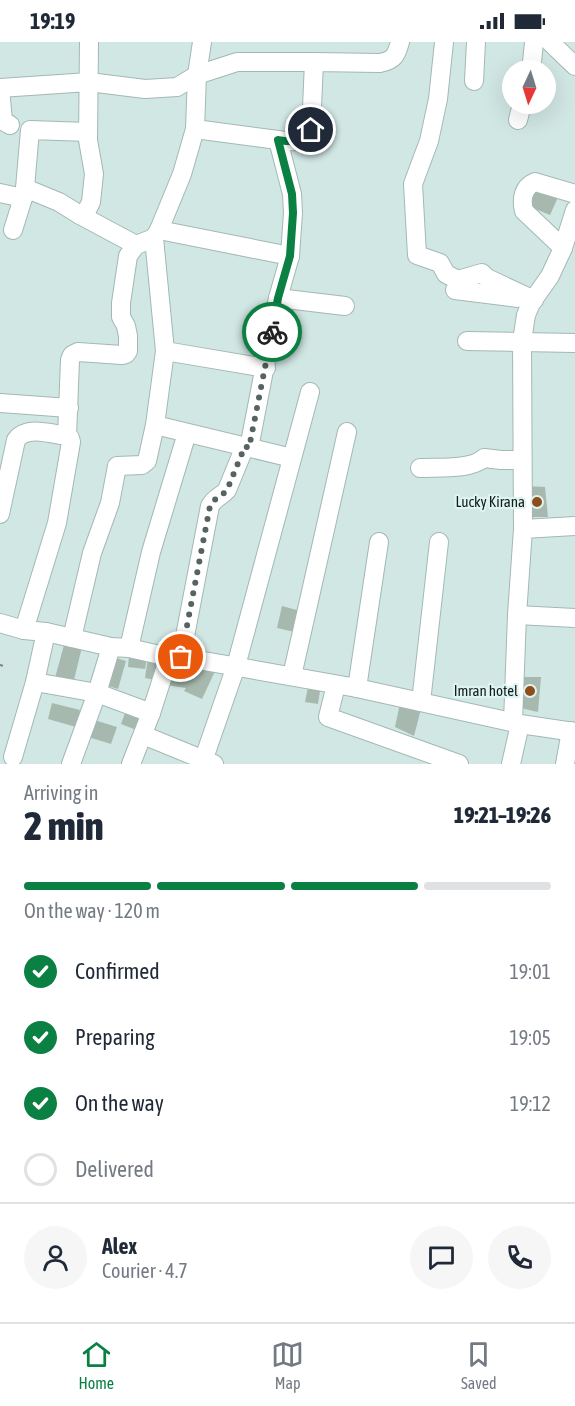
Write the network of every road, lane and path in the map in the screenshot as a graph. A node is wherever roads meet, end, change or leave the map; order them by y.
1 (89, 42) edge
2 (202, 42) edge
3 (400, 42) edge
4 (444, 42) edge
5 (476, 42) edge
6 (534, 42) edge
7 (550, 42) edge
8 (532, 60) edge
9 (314, 62) junction
10 (575, 66) edge
11 (197, 75) junction
12 (474, 81) dead end
13 (89, 82) junction
14 (0, 88) edge
15 (10, 125) dead end
16 (195, 129) junction
17 (88, 132) junction
18 (278, 140) junction
19 (0, 193) edge
20 (24, 193) junction
21 (575, 194) edge
22 (575, 210) edge
23 (80, 215) junction
24 (13, 230) dead end
25 (156, 234) junction
26 (136, 245) junction
27 (563, 248) junction
28 (290, 256) junction
29 (455, 290) dead end
30 (278, 298) junction
31 (534, 300) junction
32 (345, 306) dead end
33 (468, 340) dead end
34 (522, 341) junction
35 (575, 343) edge
36 (165, 351) junction
37 (266, 368) junction
38 (310, 392) dead end
39 (0, 403) edge
40 (69, 408) junction
41 (155, 425) junction
42 (348, 432) dead end
43 (187, 433) junction
44 (67, 436) junction
45 (247, 447) junction
46 (292, 458) junction
47 (522, 460) junction
48 (420, 468) dead end
49 (0, 514) edge
50 (575, 526) edge
51 (522, 530) junction
52 (379, 542) dead end
53 (438, 542) dead end
54 (517, 615) junction
55 (575, 618) edge
56 (0, 623) edge
57 (24, 630) junction
58 (46, 632) junction
59 (72, 638) junction
60 (120, 647) junction
61 (175, 657) junction
62 (236, 666) junction
63 (292, 676) junction
64 (35, 682) junction
65 (336, 685) junction
66 (357, 688) junction
67 (97, 693) junction
68 (421, 702) junction
69 (151, 713) junction
70 (517, 723) junction
71 (573, 732) edge
72 (142, 735) junction
73 (12, 758) edge
74 (207, 763) edge
75 (71, 764) edge
76 (131, 764) edge
77 (459, 764) edge
78 (511, 764) edge
79 (565, 764) edge

1 - 13 street
2 - 11 street
3 - 9 street
4 - 31 street
5 - 12 street
6 - 8 street
7 - 10 street
9 - 11 street
9 - 18 street
11 - 13 street
11 - 16 street
13 - 14 street
13 - 17 street
14 - 15 street
16 - 18 street
16 - 25 street
17 - 20 street
17 - 23 street
18 - 28 street
19 - 20 street
20 - 23 street
20 - 24 street
21 - 27 street
22 - 27 street
23 - 26 street
25 - 26 street
25 - 28 street
25 - 36 street
26 - 40 street
27 - 31 street
28 - 30 street
29 - 31 street
30 - 32 street
30 - 37 street
31 - 34 street
33 - 34 street
34 - 35 street
34 - 47 street
36 - 37 street
36 - 41 street
37 - 45 street
38 - 46 street
39 - 40 street
40 - 44 street
41 - 43 street
41 - 59 street
42 - 63 street
43 - 45 street
43 - 60 street
44 - 49 street
44 - 57 street
45 - 46 street
45 - 61 street
46 - 62 street
47 - 48 street
47 - 51 street
50 - 51 street
51 - 54 street
52 - 66 street
53 - 68 street
54 - 55 street
54 - 70 street
56 - 57 street
57 - 58 street
58 - 59 street
58 - 64 street
59 - 60 street
60 - 61 street
60 - 67 street
61 - 62 street
61 - 69 street
62 - 63 street
62 - 74 street
63 - 65 street
64 - 67 street
64 - 73 street
65 - 66 street
65 - 77 street
66 - 68 street
67 - 69 street
67 - 75 street
68 - 70 street
69 - 72 street
70 - 71 street
70 - 78 street
71 - 79 street
72 - 74 street
72 - 76 street

